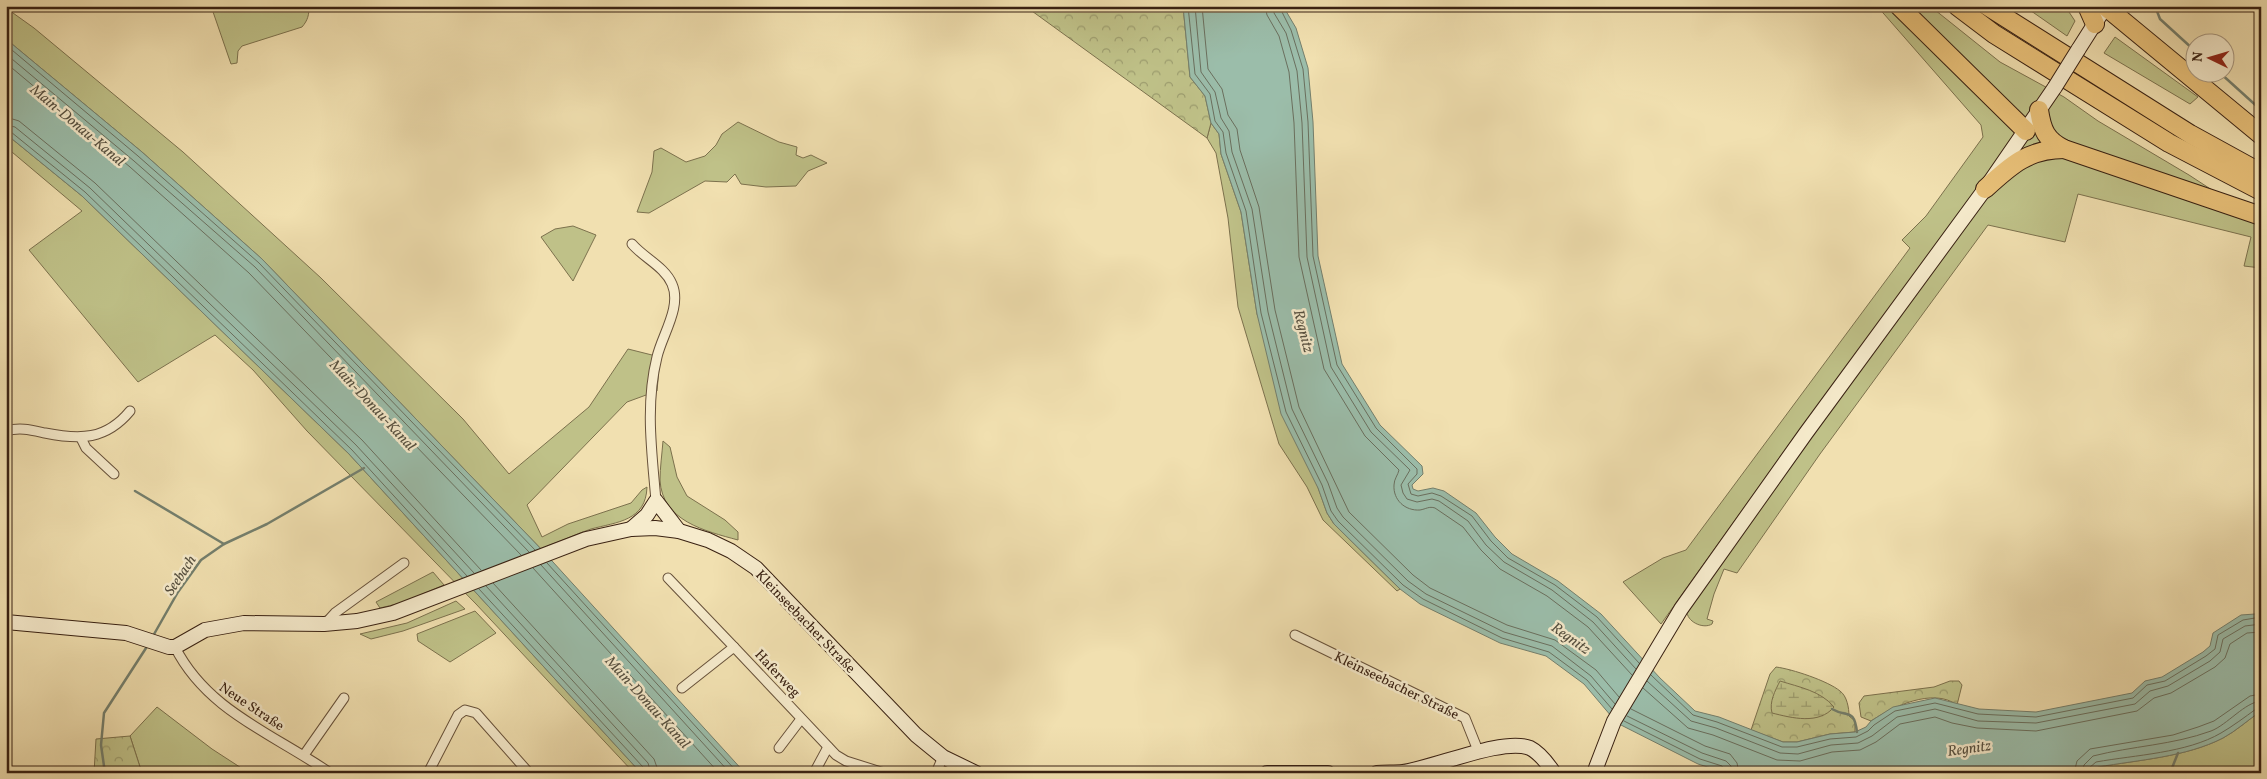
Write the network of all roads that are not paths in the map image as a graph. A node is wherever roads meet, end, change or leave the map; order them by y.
1 (1899, 6) edge
2 (1958, 6) edge
3 (1987, 6) edge
4 (2087, 6) edge
5 (2106, 7) edge
6 (2095, 24) junction
7 (2040, 110) junction
8 (2026, 130) junction
9 (2261, 134) edge
10 (2064, 150) junction
11 (2261, 173) edge
12 (1985, 189) junction
13 (2261, 191) edge
14 (2261, 216) edge
15 (632, 244) dead end
16 (130, 411) dead end
17 (6, 431) edge
18 (81, 438) junction
19 (114, 474) dead end
20 (656, 501) junction
21 (631, 529) junction
22 (679, 531) junction
23 (404, 563) dead end
24 (668, 578) dead end
25 (6, 622) edge
26 (324, 624) junction
27 (1295, 635) dead end
28 (168, 646) junction
29 (734, 647) junction
30 (682, 688) dead end
31 (344, 698) dead end
32 (801, 719) junction
33 (828, 747) junction
34 (779, 748) dead end
35 (1479, 753) junction
36 (304, 755) junction
37 (943, 757) junction
38 (330, 773) edge
39 (428, 773) edge
40 (529, 773) edge
41 (814, 773) edge
42 (884, 773) edge
43 (936, 773) edge
44 (976, 773) edge
45 (1267, 773) edge
46 (1328, 773) edge
47 (1377, 773) edge
48 (1554, 773) edge
49 (1594, 773) edge

1 - 8 highway
2 - 13 highway
3 - 11 highway
4 - 6 highway
5 - 6 street
5 - 9 highway
6 - 7 street, bridge
7 - 8 street
7 - 10 highway
8 - 12 street
10 - 12 highway
10 - 14 highway
12 - 49 street
15 - 20 street
16 - 18 street
17 - 18 street
18 - 19 street
20 - 21 street
20 - 22 street
21 - 22 street, Kleinseebacher Straße
21 - 26 street, Kleinseebacher Straße
22 - 37 street, Kleinseebacher Straße
23 - 26 street
24 - 29 street, Haferweg
25 - 28 street
26 - 28 street, Kleinseebacher Straße
27 - 35 street, Kleinseebacher Straße
28 - 36 street, Neue Straße
29 - 30 street, Haferweg
29 - 32 street, Haferweg
31 - 36 street
32 - 33 street, Haferweg
32 - 34 street
33 - 41 street
33 - 42 street, Haferweg
35 - 47 street
35 - 48 street
36 - 38 street, Neue Straße
37 - 43 street
37 - 44 street, Kleinseebacher Straße
39 - 40 street
45 - 46 street

